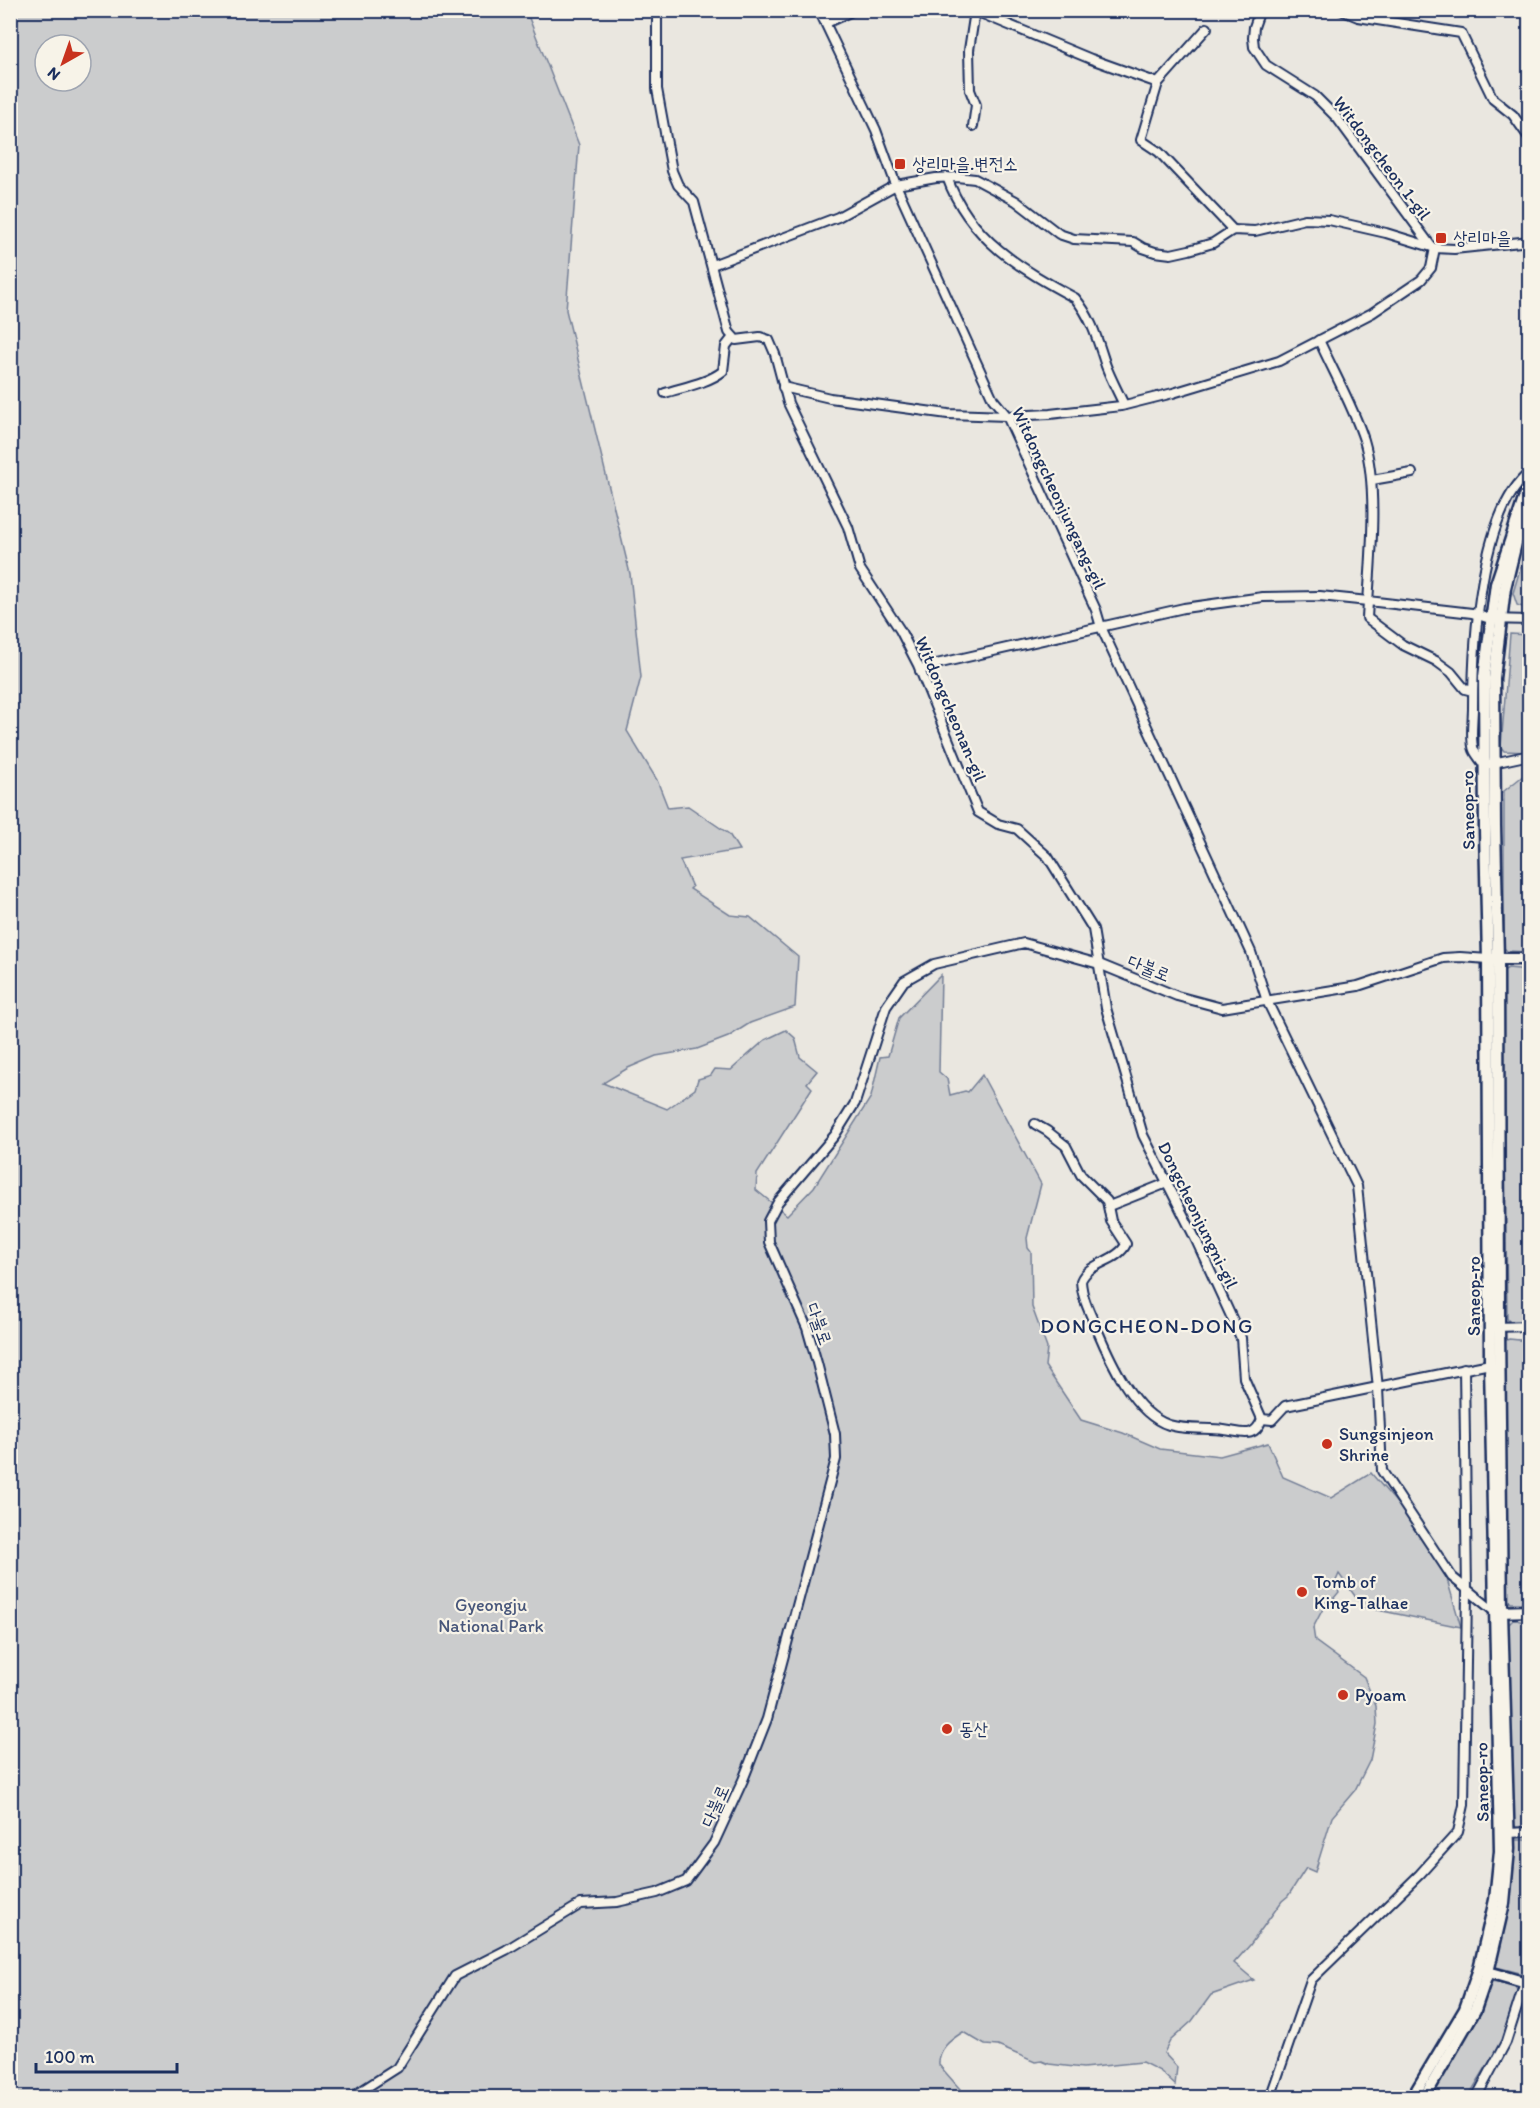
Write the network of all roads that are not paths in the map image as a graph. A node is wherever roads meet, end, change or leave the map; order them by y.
1 (657, 10) edge
2 (819, 10) edge
3 (854, 10) edge
4 (1260, 10) edge
5 (1341, 10) edge
6 (974, 11) edge
7 (826, 23) junction
8 (1207, 28) dead end
9 (1158, 83) junction
10 (973, 126) dead end
11 (1530, 139) edge
12 (946, 177) junction
13 (896, 185) junction
14 (1233, 230) junction
15 (1530, 241) edge
16 (1433, 247) junction
17 (712, 265) junction
18 (733, 337) junction
19 (1319, 340) junction
20 (783, 387) junction
21 (665, 393) dead end
22 (1124, 405) junction
23 (1007, 416) junction
24 (1530, 472) edge
25 (1412, 473) dead end
26 (1372, 480) junction
27 (1530, 481) edge
28 (1530, 507) edge
29 (1368, 600) junction
30 (1478, 615) junction
31 (1495, 618) junction
32 (1530, 621) edge
33 (1101, 627) junction
34 (920, 671) junction
35 (1473, 691) junction
36 (1530, 755) edge
37 (1489, 764) junction
38 (1493, 959) junction
39 (1530, 959) edge
40 (1099, 964) junction
41 (1267, 1000) junction
42 (1035, 1124) dead end
43 (1167, 1183) junction
44 (1109, 1206) junction
45 (1530, 1326) edge
46 (1495, 1327) junction
47 (1490, 1364) junction
48 (1464, 1368) junction
49 (1378, 1388) junction
50 (1262, 1419) junction
51 (1467, 1591) junction
52 (1530, 1611) edge
53 (1498, 1612) junction
54 (1530, 1832) edge
55 (1508, 1833) junction
56 (1530, 1967) edge
57 (1483, 1971) junction
58 (1527, 1984) edge
59 (1421, 2095) edge
60 (350, 2097) edge
61 (1270, 2097) edge
62 (1476, 2097) edge

1 - 17 street
2 - 7 street, Witdongcheonjungang-gil
3 - 7 street
4 - 16 street, Witdongcheon 1-gil
5 - 11 street
6 - 9 street
6 - 10 street
7 - 13 street, Witdongcheonjungang-gil
8 - 9 street
9 - 14 street
12 - 13 street
12 - 14 street
12 - 22 street
13 - 17 street
13 - 23 street, Witdongcheonjungang-gil
14 - 16 street
15 - 16 street
16 - 19 street
17 - 18 street
18 - 20 street, Witdongcheonan-gil
18 - 21 street
19 - 22 street
19 - 26 street
20 - 23 street
20 - 34 street, Witdongcheonan-gil
22 - 23 street
23 - 33 street, Witdongcheonjungang-gil
24 - 30 street
25 - 26 street
26 - 29 street
27 - 31 street, Saneop-ro
28 - 31 street, Saneop-ro
29 - 30 street
29 - 33 street
29 - 35 street
30 - 31 street
30 - 35 street
31 - 32 street
31 - 37 street, Saneop-ro
33 - 34 street
33 - 41 street, Witdongcheonjungang-gil
34 - 40 street, Witdongcheonan-gil
35 - 37 street
36 - 37 street
37 - 38 street, Saneop-ro
38 - 39 street
38 - 41 street, 다불로
38 - 46 street, Saneop-ro
40 - 41 street, 다불로
40 - 43 street, Dongcheonjungni-gil
40 - 60 street, 다불로
41 - 49 street, Witdongcheonjungang-gil
42 - 44 street
43 - 44 street
43 - 50 street, Dongcheonjungni-gil
44 - 50 street
45 - 46 street
46 - 47 street, Saneop-ro
46 - 53 street, Saneop-ro
47 - 48 street
47 - 53 street, Saneop-ro
48 - 49 street
48 - 51 street
49 - 50 street
49 - 51 street, Witdongcheonjungang-gil
51 - 53 street, Witdongcheonjungang-gil
51 - 61 street
52 - 53 street
53 - 55 street, Saneop-ro
53 - 57 street, Saneop-ro
54 - 55 street
55 - 57 street, Saneop-ro
56 - 58 street
57 - 58 street
57 - 59 street, Saneop-ro
58 - 62 street

